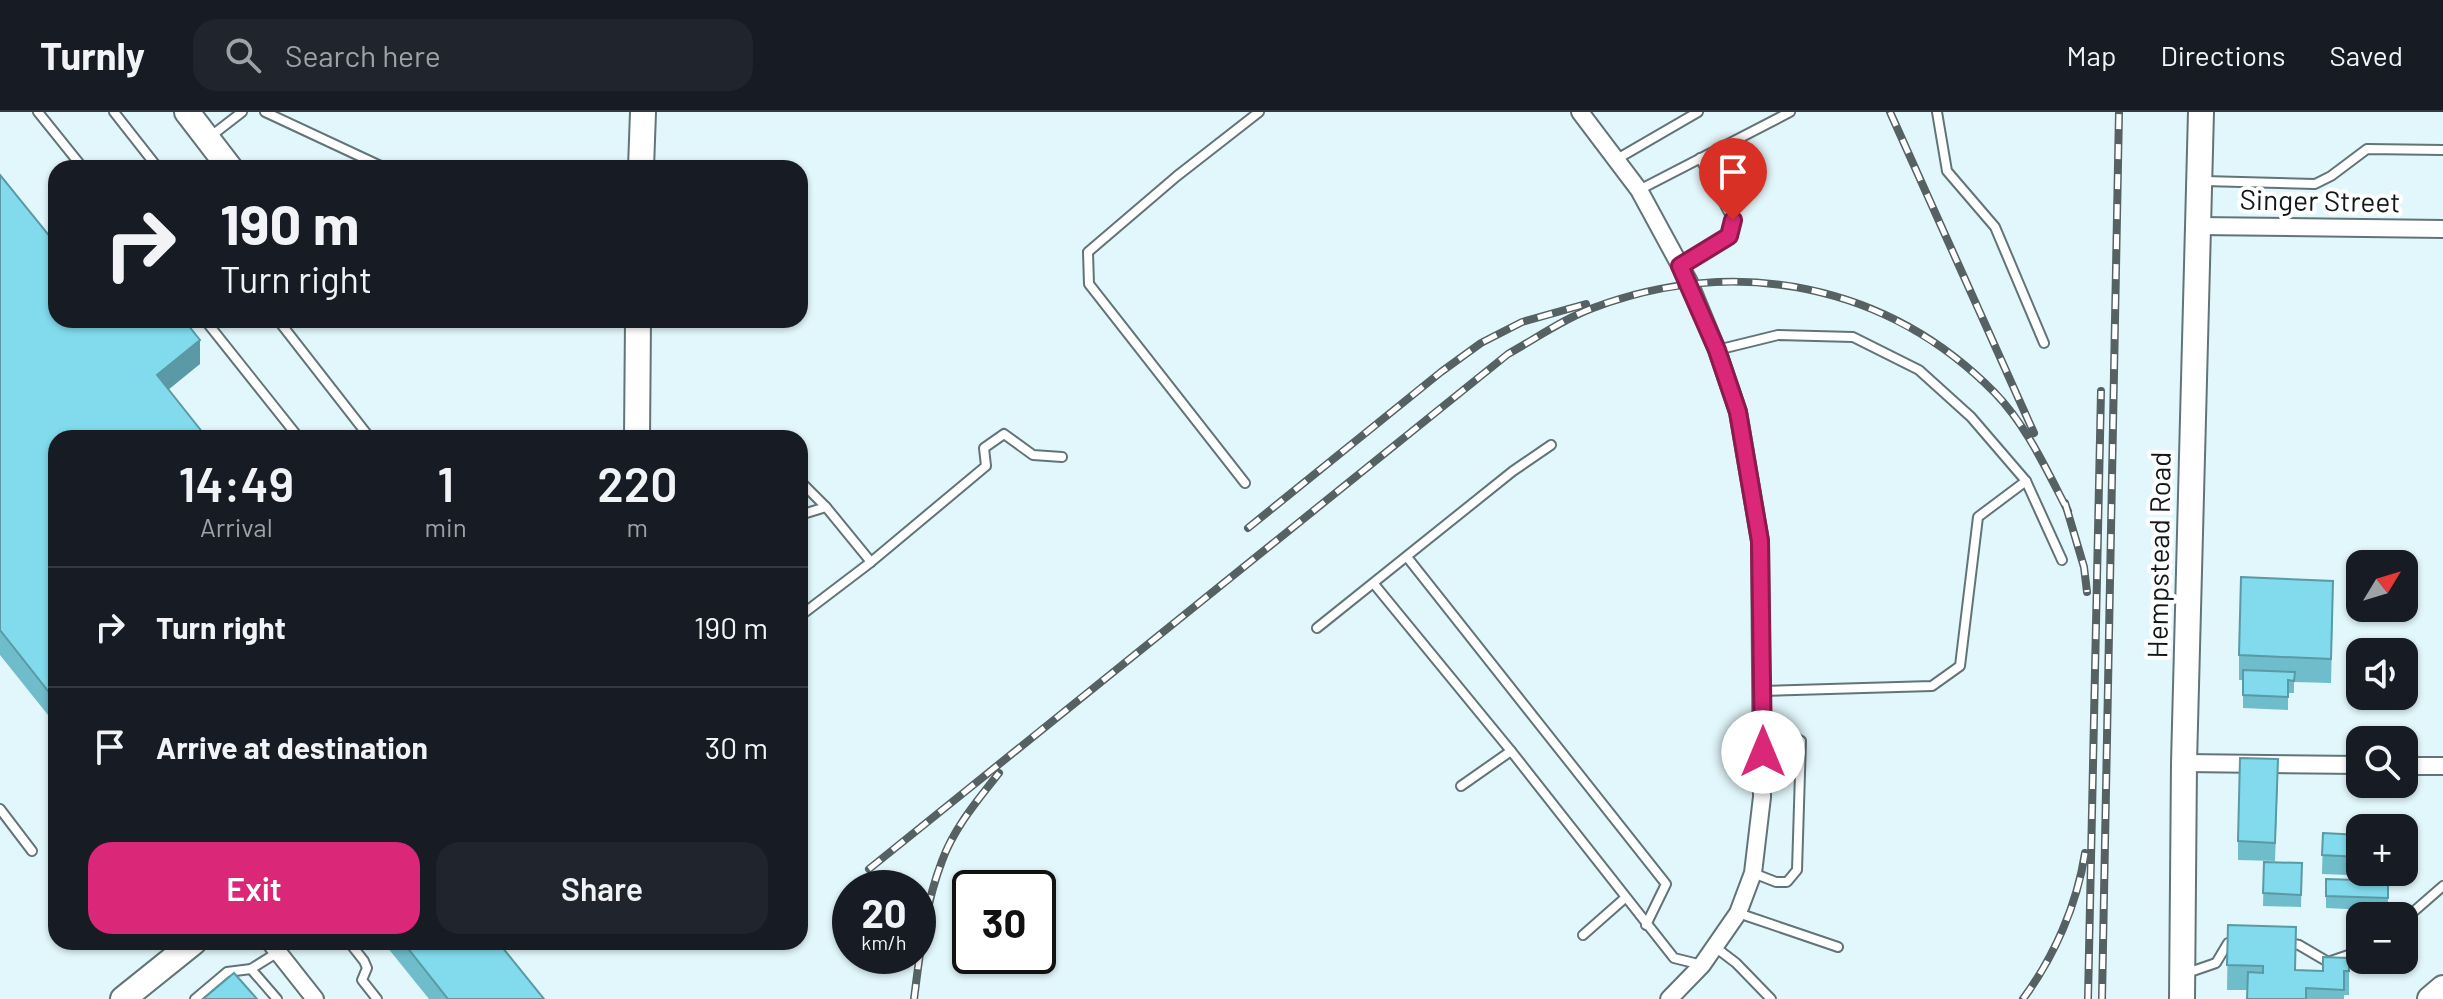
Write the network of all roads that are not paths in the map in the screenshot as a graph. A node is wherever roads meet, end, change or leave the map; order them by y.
1 (38, 112) edge
2 (114, 112) edge
3 (187, 112) edge
4 (242, 112) edge
5 (265, 112) edge
6 (643, 112) edge
7 (1259, 112) edge
8 (1580, 112) edge
9 (1698, 112) edge
10 (1790, 112) edge
11 (1937, 112) edge
12 (2201, 112) edge
13 (208, 139) junction
14 (2443, 150) edge
15 (1700, 158) junction
16 (1617, 159) junction
17 (77, 160) edge
18 (152, 160) edge
19 (224, 160) edge
20 (368, 160) edge
21 (641, 160) edge
22 (2199, 181) junction
23 (1639, 190) junction
24 (2197, 226) junction
25 (2443, 229) edge
26 (1680, 266) junction
27 (211, 328) edge
28 (284, 328) edge
29 (638, 328) edge
30 (2044, 343) dead end
31 (1717, 350) junction
32 (293, 430) edge
33 (364, 430) edge
34 (637, 430) edge
35 (1551, 445) dead end
36 (1062, 457) dead end
37 (2026, 481) junction
38 (1245, 483) dead end
39 (808, 489) edge
40 (826, 507) junction
41 (808, 513) edge
42 (1407, 557) junction
43 (2062, 560) dead end
44 (871, 562) junction
45 (1374, 584) junction
46 (808, 610) edge
47 (1317, 628) dead end
48 (1763, 691) junction
49 (1763, 730) junction
50 (1511, 751) junction
51 (2184, 763) junction
52 (2346, 765) edge
53 (2418, 766) edge
54 (2443, 766) edge
55 (1461, 786) dead end
56 (0, 809) edge
57 (32, 851) dead end
58 (1753, 873) junction
59 (2443, 886) edge
60 (1625, 898) junction
61 (2418, 908) edge
62 (1738, 913) junction
63 (1646, 925) junction
64 (1583, 935) dead end
65 (2242, 940) edge
66 (2285, 942) edge
67 (1715, 947) junction
68 (1838, 947) dead end
69 (184, 950) edge
70 (271, 950) edge
71 (276, 950) edge
72 (355, 950) edge
73 (2346, 956) edge
74 (1702, 965) junction
75 (251, 969) junction
76 (2182, 987) edge
77 (2443, 988) edge
78 (376, 998) edge
79 (123, 999) edge
80 (195, 999) edge
81 (277, 999) edge
82 (315, 999) edge
83 (1669, 999) edge
84 (1771, 999) edge
85 (2430, 999) edge

1 - 17 lane
2 - 18 lane
3 - 13 main road
4 - 13 lane
5 - 20 lane
6 - 21 main road
7 - 38 lane
8 - 16 street
9 - 16 lane
10 - 15 lane
11 - 30 lane
12 - 22 main road, Hempstead Road
13 - 19 main road
14 - 22 lane
15 - 23 lane
15 - 26 lane
16 - 23 street
22 - 24 main road, Hempstead Road
23 - 26 street
24 - 25 street, Singer Street
24 - 51 main road, Hempstead Road
26 - 31 street
27 - 32 lane
28 - 33 lane
29 - 34 main road
31 - 37 lane
31 - 48 street
35 - 42 lane
36 - 44 lane
37 - 43 lane
37 - 48 lane
39 - 40 lane
40 - 41 lane
40 - 44 lane
42 - 45 lane
42 - 63 lane
44 - 46 lane
45 - 47 lane
45 - 50 lane
48 - 49 street
49 - 58 street
49 - 58 lane
50 - 55 lane
50 - 60 lane
51 - 52 street
51 - 76 main road, Hempstead Road
53 - 54 street
56 - 57 lane
58 - 62 street
59 - 61 lane
60 - 63 lane
60 - 64 lane
62 - 67 street
62 - 68 lane
63 - 74 lane
65 - 76 lane
66 - 73 lane
67 - 74 street
67 - 84 lane
69 - 79 main road
70 - 75 lane
71 - 82 street
72 - 78 lane
74 - 83 street
75 - 80 lane
75 - 81 lane
77 - 85 main road

